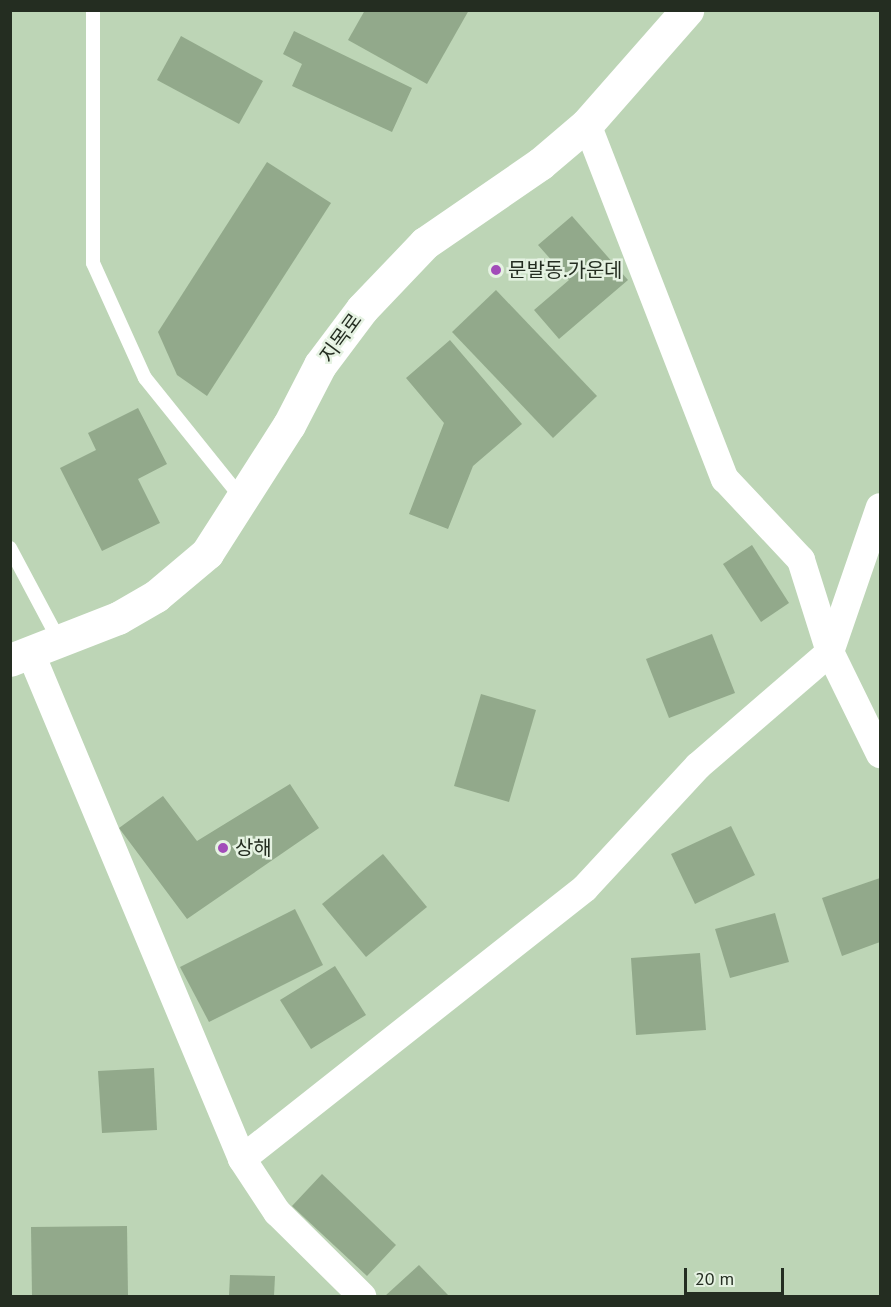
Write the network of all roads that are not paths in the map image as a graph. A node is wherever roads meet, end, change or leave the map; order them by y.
1 (93, 10) edge
2 (687, 10) edge
3 (587, 124) junction
4 (244, 501) junction
5 (880, 507) edge
6 (10, 548) edge
7 (34, 652) edge
8 (830, 652) junction
9 (880, 754) edge
10 (242, 1159) junction
11 (362, 1296) edge

1 - 4 lane
2 - 3 street, 지목로
3 - 4 street, 지목로
3 - 8 street
4 - 7 street, 지목로
5 - 8 street
6 - 7 lane
7 - 10 street
8 - 9 street
8 - 10 street
10 - 11 street

